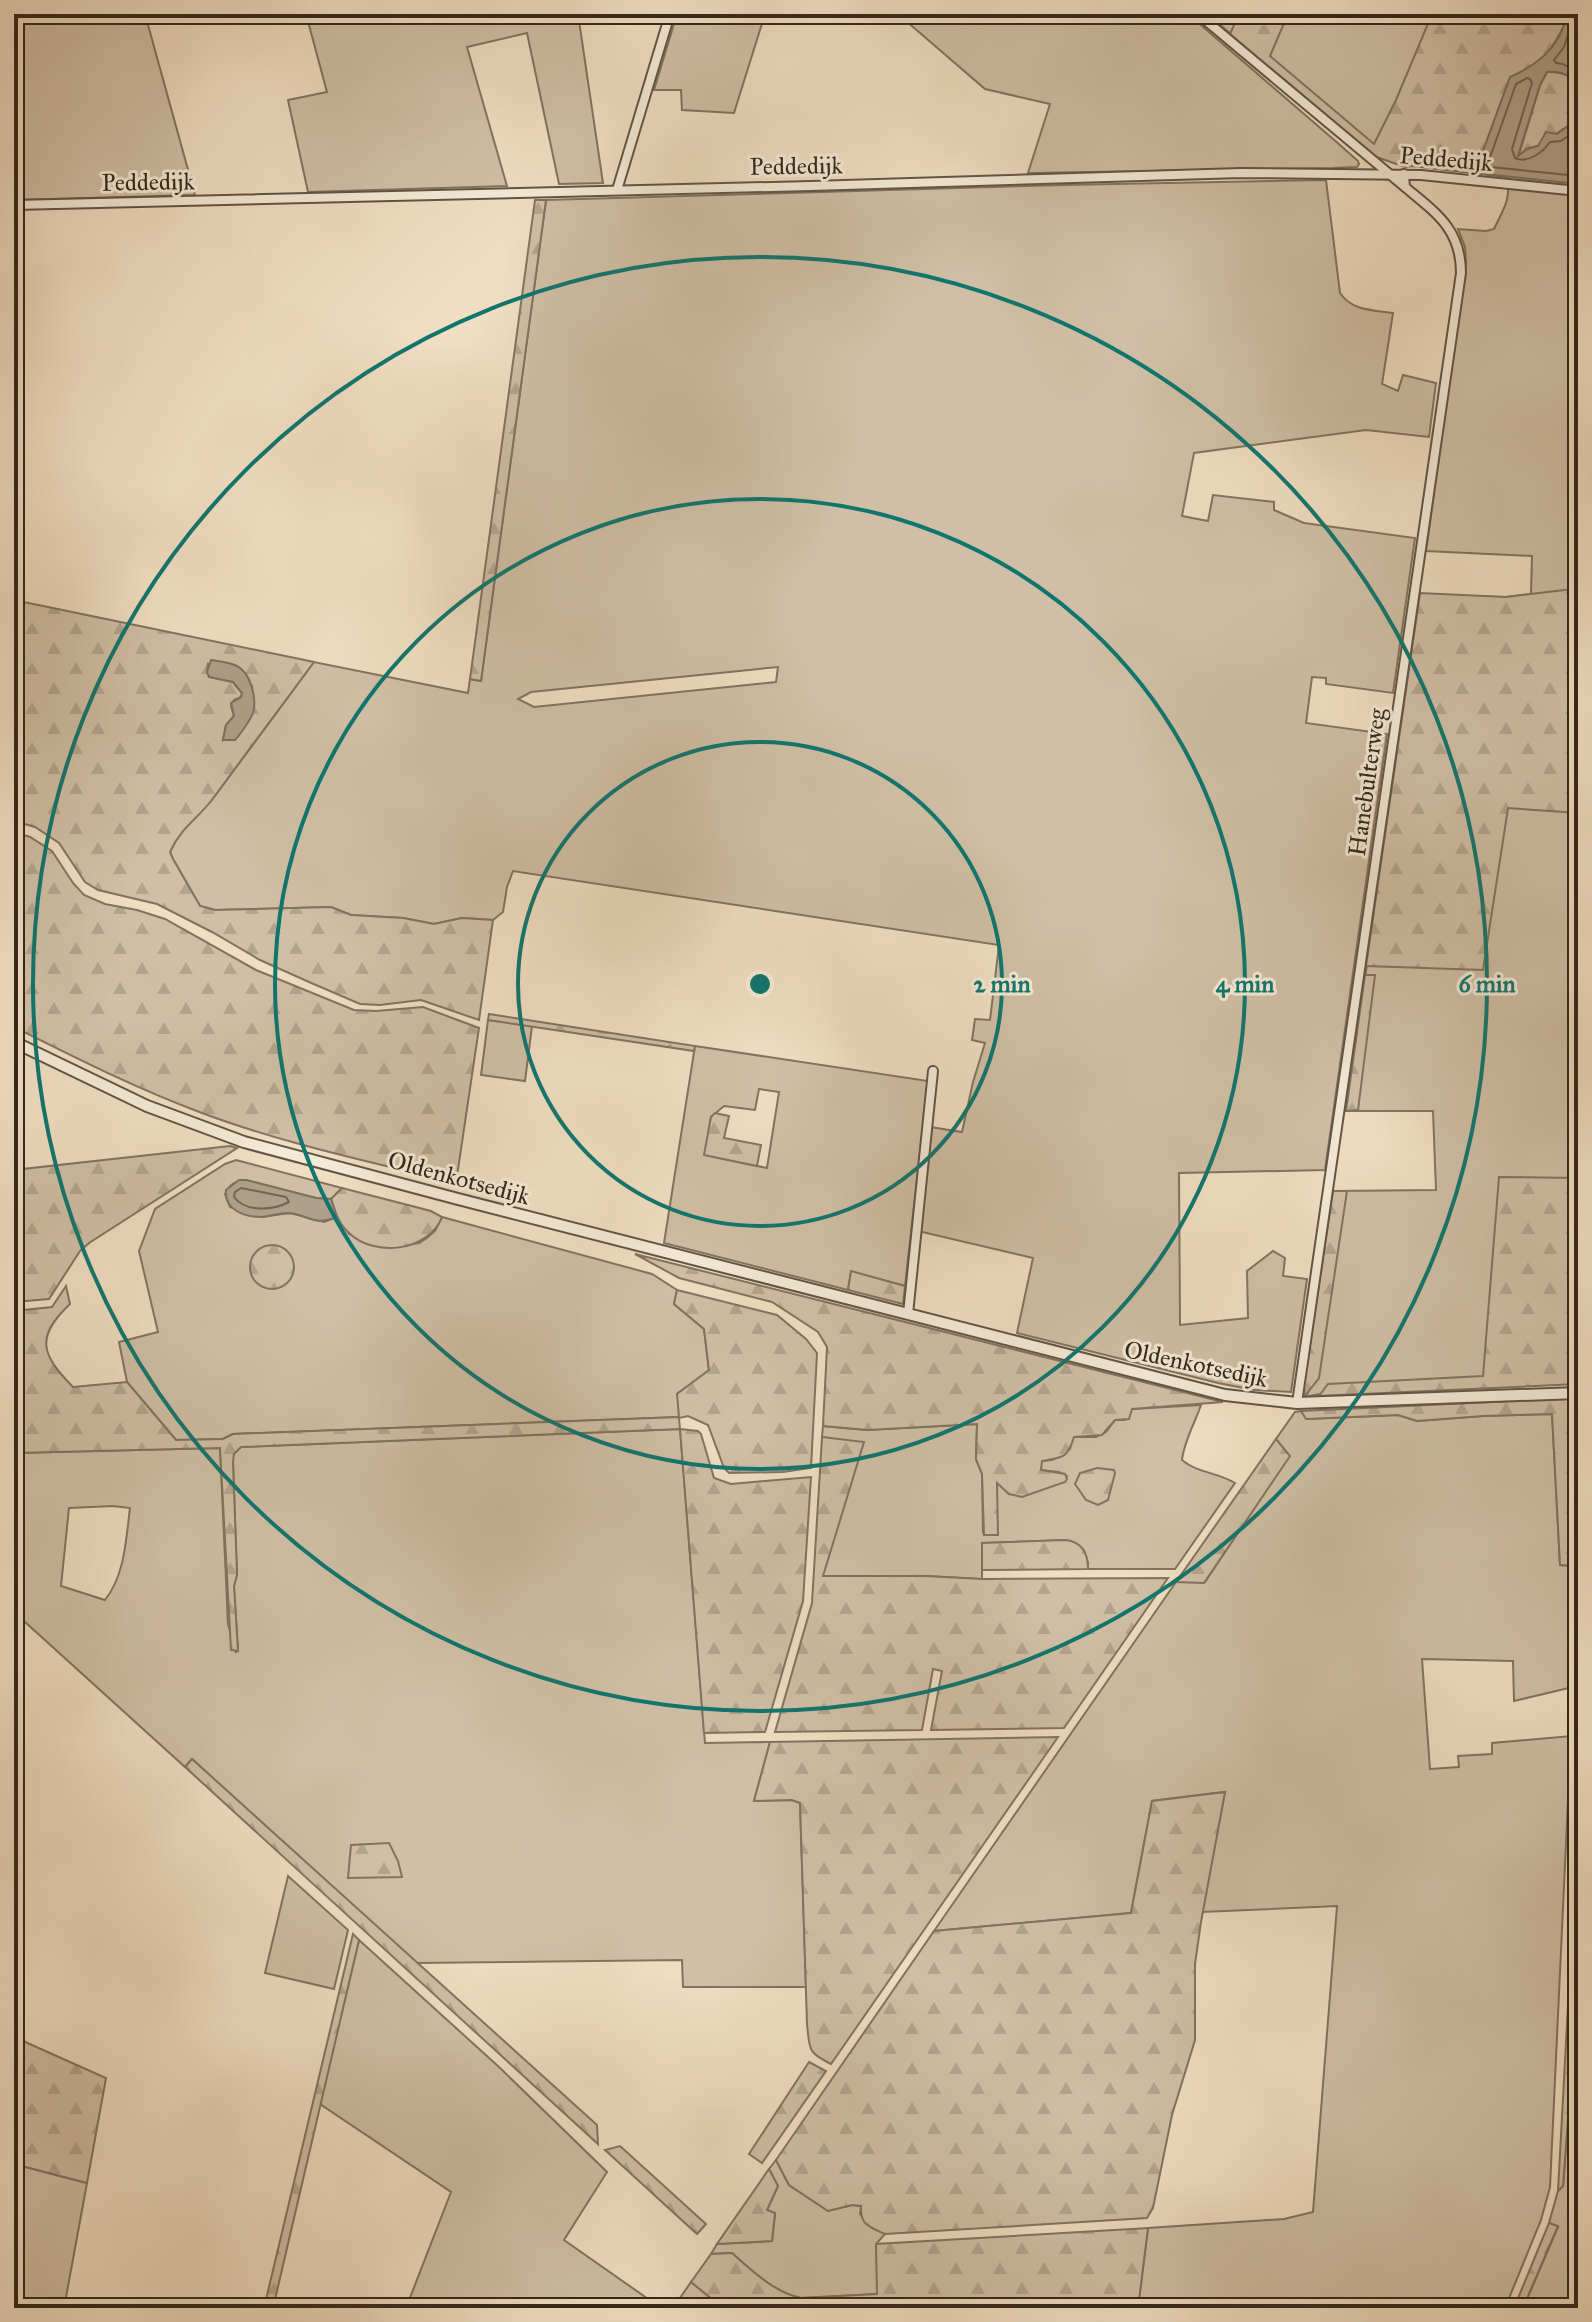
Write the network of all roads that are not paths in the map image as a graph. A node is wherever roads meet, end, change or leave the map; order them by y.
1 (670, 14) edge
2 (1198, 14) edge
3 (1388, 173) junction
4 (1404, 174) junction
5 (1405, 187) junction
6 (617, 190) junction
7 (1578, 191) edge
8 (14, 205) edge
9 (14, 1042) edge
10 (933, 1071) dead end
11 (908, 1314) junction
12 (1578, 1393) edge
13 (1297, 1403) junction
14 (1578, 1597) edge
15 (1576, 1686) dead end

1 - 6 street
2 - 3 street, Hanebulterweg
3 - 4 street, Peddedijk
3 - 5 street, Hanebulterweg
3 - 6 street, Peddedijk
4 - 5 street
4 - 7 street, Peddedijk
5 - 13 street, Hanebulterweg
6 - 8 street, Peddedijk
9 - 11 street, Oldenkotsedijk
10 - 11 street
11 - 13 street, Oldenkotsedijk
12 - 13 street, Oldenkotsedijk
14 - 15 street

